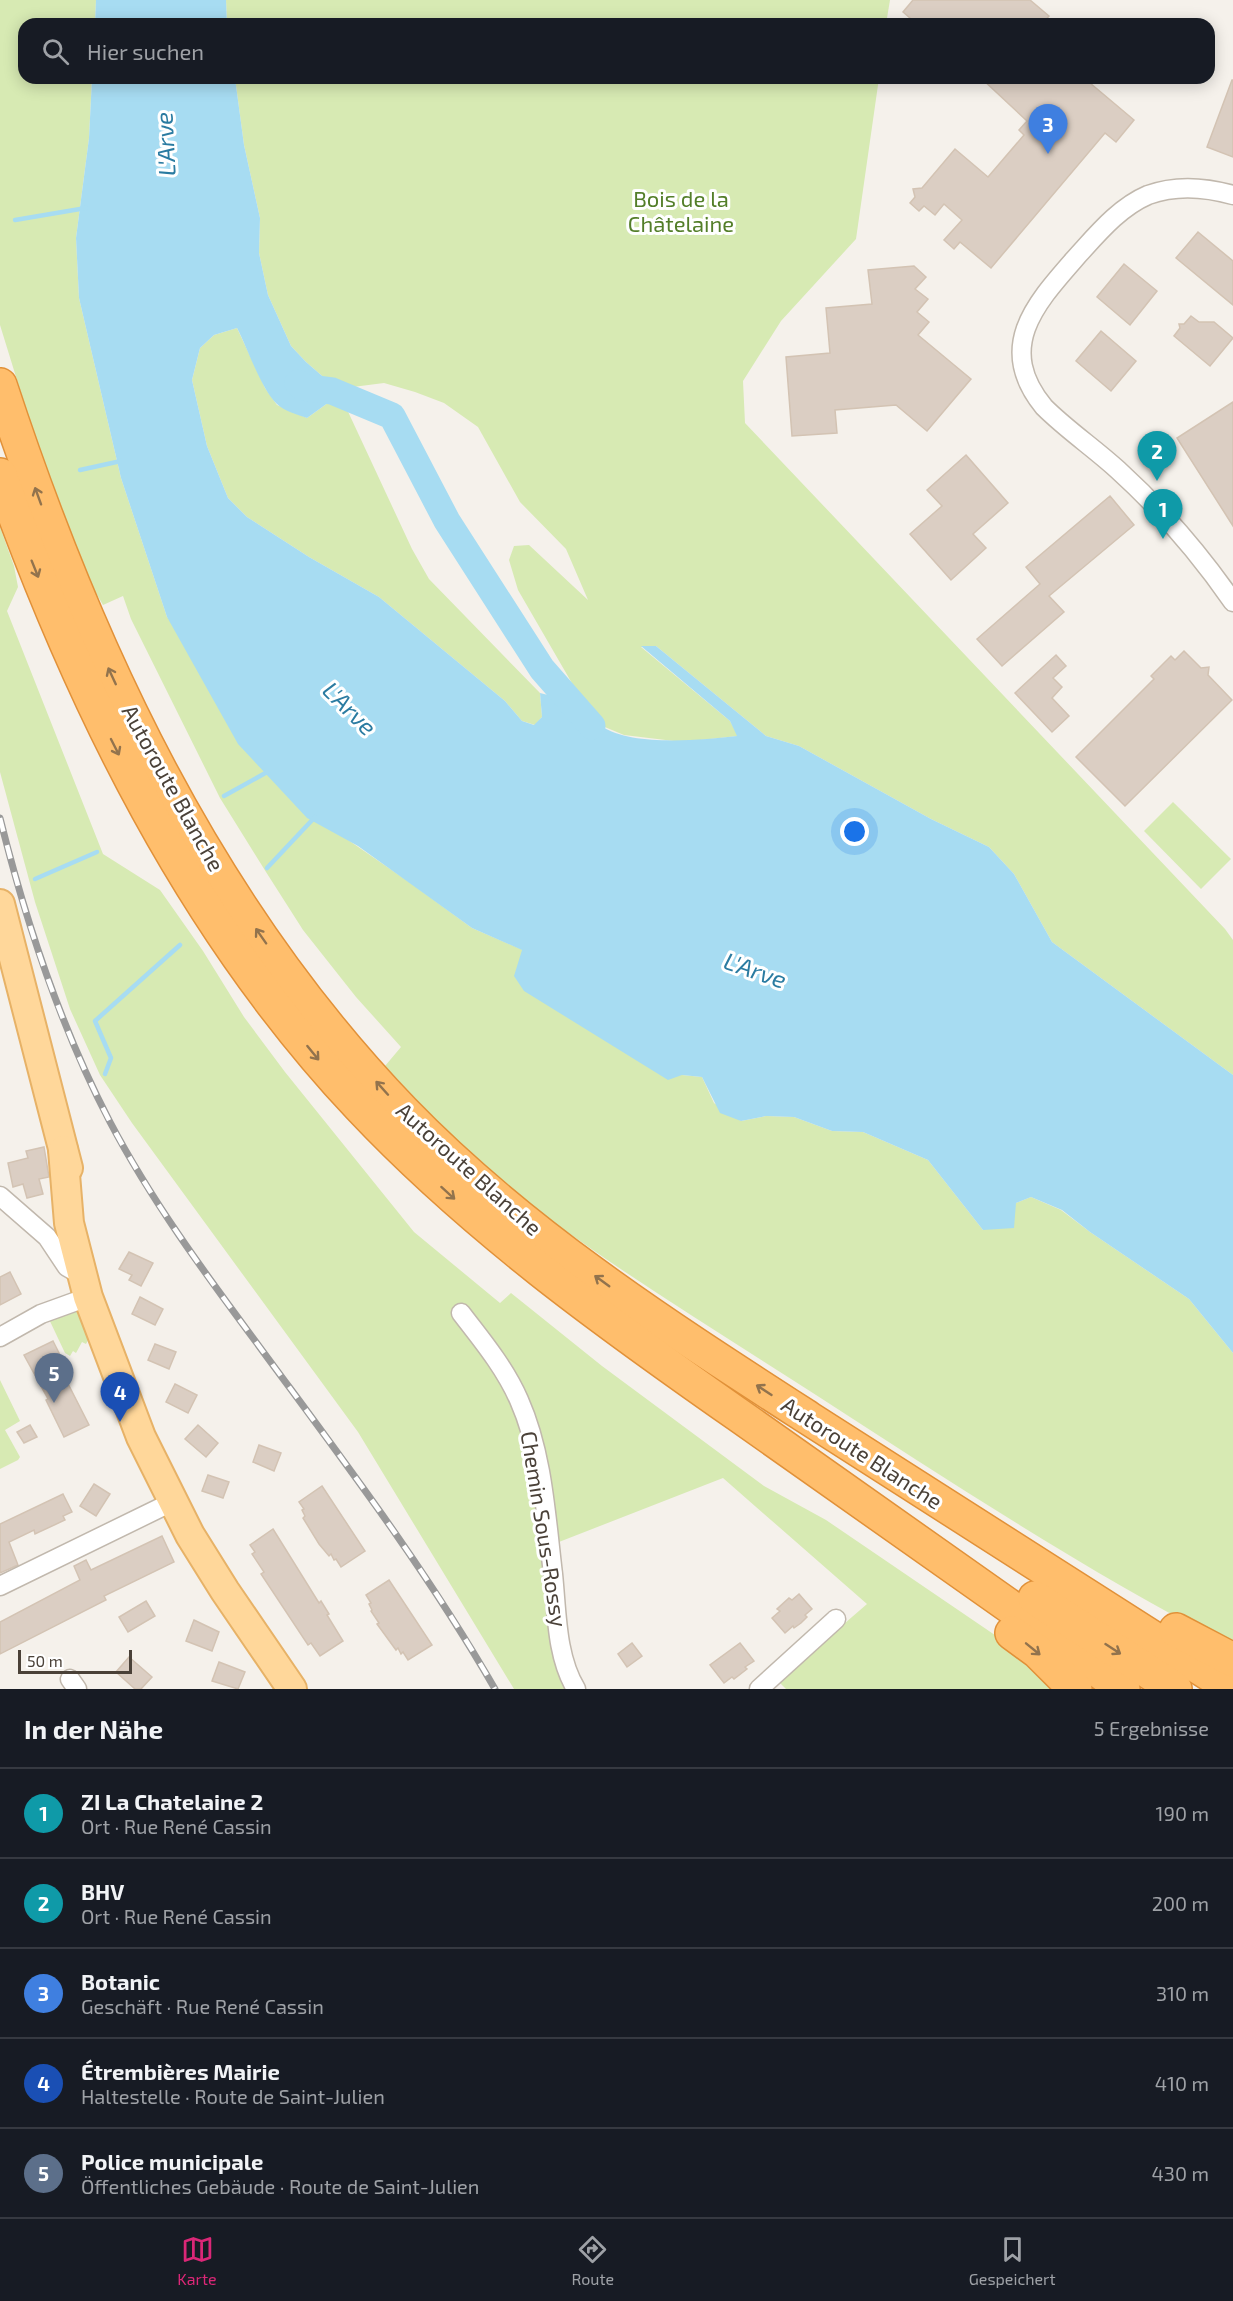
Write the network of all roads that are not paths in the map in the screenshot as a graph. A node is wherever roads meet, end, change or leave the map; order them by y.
1 (1233, 195) edge
2 (0, 385) edge
3 (0, 475) edge
4 (1233, 602) edge
5 (0, 904) edge
6 (0, 1196) edge
7 (473, 1215) junction
8 (90, 1287) junction
9 (461, 1313) dead end
10 (0, 1337) edge
11 (674, 1370) junction
12 (172, 1502) junction
13 (972, 1524) junction
14 (0, 1586) edge
15 (836, 1619) dead end
16 (1233, 1660) edge
17 (292, 1689) edge
18 (576, 1689) edge
19 (759, 1689) edge
20 (1075, 1689) edge
21 (1123, 1689) edge
22 (1175, 1689) edge
23 (1233, 1689) edge

1 - 4 street
13 -> 2 highway, Autoroute Blanche
3 -> 7 highway, Autoroute Blanche
5 - 8 main road
6 - 8 street
7 - 11 highway, Autoroute Blanche
7 -> 20 highway
8 - 10 street
8 - 12 main road
9 - 18 street, Chemin Sous-Rossy
11 - 21 highway, Autoroute Blanche
11 -> 22 highway
12 - 14 street
12 - 17 main road
13 - 16 highway
13 - 23 highway, Autoroute Blanche
15 - 19 street

